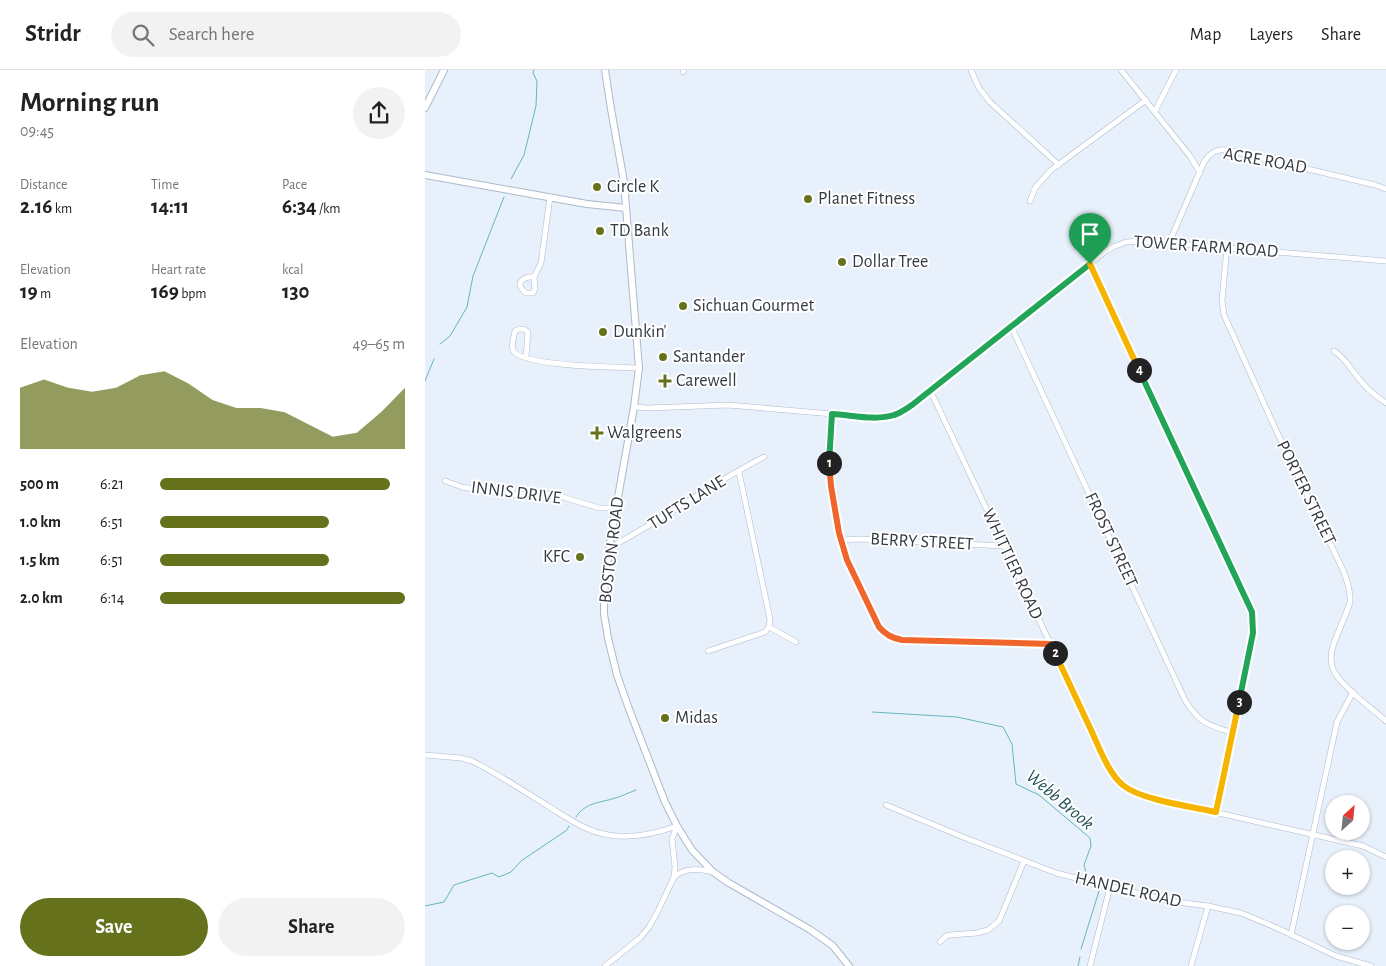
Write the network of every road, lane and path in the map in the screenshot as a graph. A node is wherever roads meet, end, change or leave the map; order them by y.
1 (444, 70) edge
2 (605, 70) edge
3 (971, 70) edge
4 (1121, 70) edge
5 (1176, 70) edge
6 (1146, 100) junction
7 (425, 108) edge
8 (1155, 112) junction
9 (1059, 165) junction
10 (1200, 172) junction
11 (425, 175) edge
12 (1386, 189) edge
13 (550, 197) junction
14 (1030, 201) dead end
15 (627, 208) junction
16 (1169, 243) junction
17 (1227, 247) junction
18 (1386, 261) edge
19 (1090, 264) junction
20 (535, 277) dead end
21 (1011, 326) junction
22 (1334, 351) dead end
23 (526, 357) junction
24 (639, 368) junction
25 (930, 390) junction
26 (1386, 403) edge
27 (634, 407) junction
28 (832, 414) junction
29 (765, 457) dead end
30 (739, 472) junction
31 (445, 480) dead end
32 (617, 508) junction
33 (841, 540) junction
34 (1004, 546) junction
35 (609, 548) junction
36 (769, 626) junction
37 (796, 642) dead end
38 (1051, 644) junction
39 (708, 651) dead end
40 (1353, 692) junction
41 (1386, 721) edge
42 (1233, 733) junction
43 (425, 755) edge
44 (887, 805) dead end
45 (1216, 812) junction
46 (677, 826) junction
47 (1312, 834) junction
48 (1386, 857) edge
49 (1024, 861) junction
50 (713, 872) junction
51 (674, 877) junction
52 (1110, 887) junction
53 (1208, 906) junction
54 (1291, 934) junction
55 (940, 942) dead end
56 (605, 966) edge
57 (849, 966) edge
58 (1090, 966) edge
59 (1191, 966) edge
60 (1371, 966) edge

1 - 7 main road
2 - 15 main road, BOSTON ROAD
3 - 9 street
4 - 6 street
5 - 8 street
6 - 8 street
6 - 9 street
8 - 10 street
9 - 14 street
10 - 12 street, ACRE ROAD
10 - 16 street, ACRE ROAD
11 - 13 main road
13 - 15 main road
13 - 20 street
15 - 24 main road, BOSTON ROAD
16 - 17 street, TOWER FARM ROAD
16 - 19 street, TOWER FARM ROAD
17 - 18 street, TOWER FARM ROAD
17 - 40 street, PORTER STREET
19 - 21 street, TOWER FARM ROAD
19 - 42 street
21 - 25 street, TOWER FARM ROAD
21 - 42 street, FROST STREET
22 - 26 street
23 - 23 street
23 - 24 street
24 - 27 main road, BOSTON ROAD
25 - 28 street, TOWER FARM ROAD
25 - 34 street, WHITTIER ROAD
27 - 28 street, TOWER FARM ROAD
27 - 32 main road, BOSTON ROAD
28 - 33 street
29 - 30 street, TUFTS LANE
30 - 35 street, TUFTS LANE
30 - 36 street
31 - 32 street, INNIS DRIVE
32 - 35 main road, BOSTON ROAD
33 - 34 street, BERRY STREET
33 - 38 street
34 - 38 street, WHITTIER ROAD
35 - 46 main road, BOSTON ROAD
36 - 37 street
36 - 39 street
38 - 45 street, WHITTIER ROAD
40 - 41 street, PORTER STREET
40 - 47 street
42 - 45 street
43 - 46 street
44 - 49 street, HANDEL ROAD
45 - 47 street, WHITTIER ROAD
46 - 50 main road, BOSTON ROAD
46 - 51 street
47 - 48 street, WHITTIER ROAD
47 - 54 street
49 - 52 street, HANDEL ROAD
49 - 55 street
50 - 51 street
50 - 57 main road, BOSTON ROAD
51 - 56 street
52 - 53 street, HANDEL ROAD
52 - 58 street
53 - 54 street, HANDEL ROAD
53 - 59 street
54 - 60 street, HANDEL ROAD

